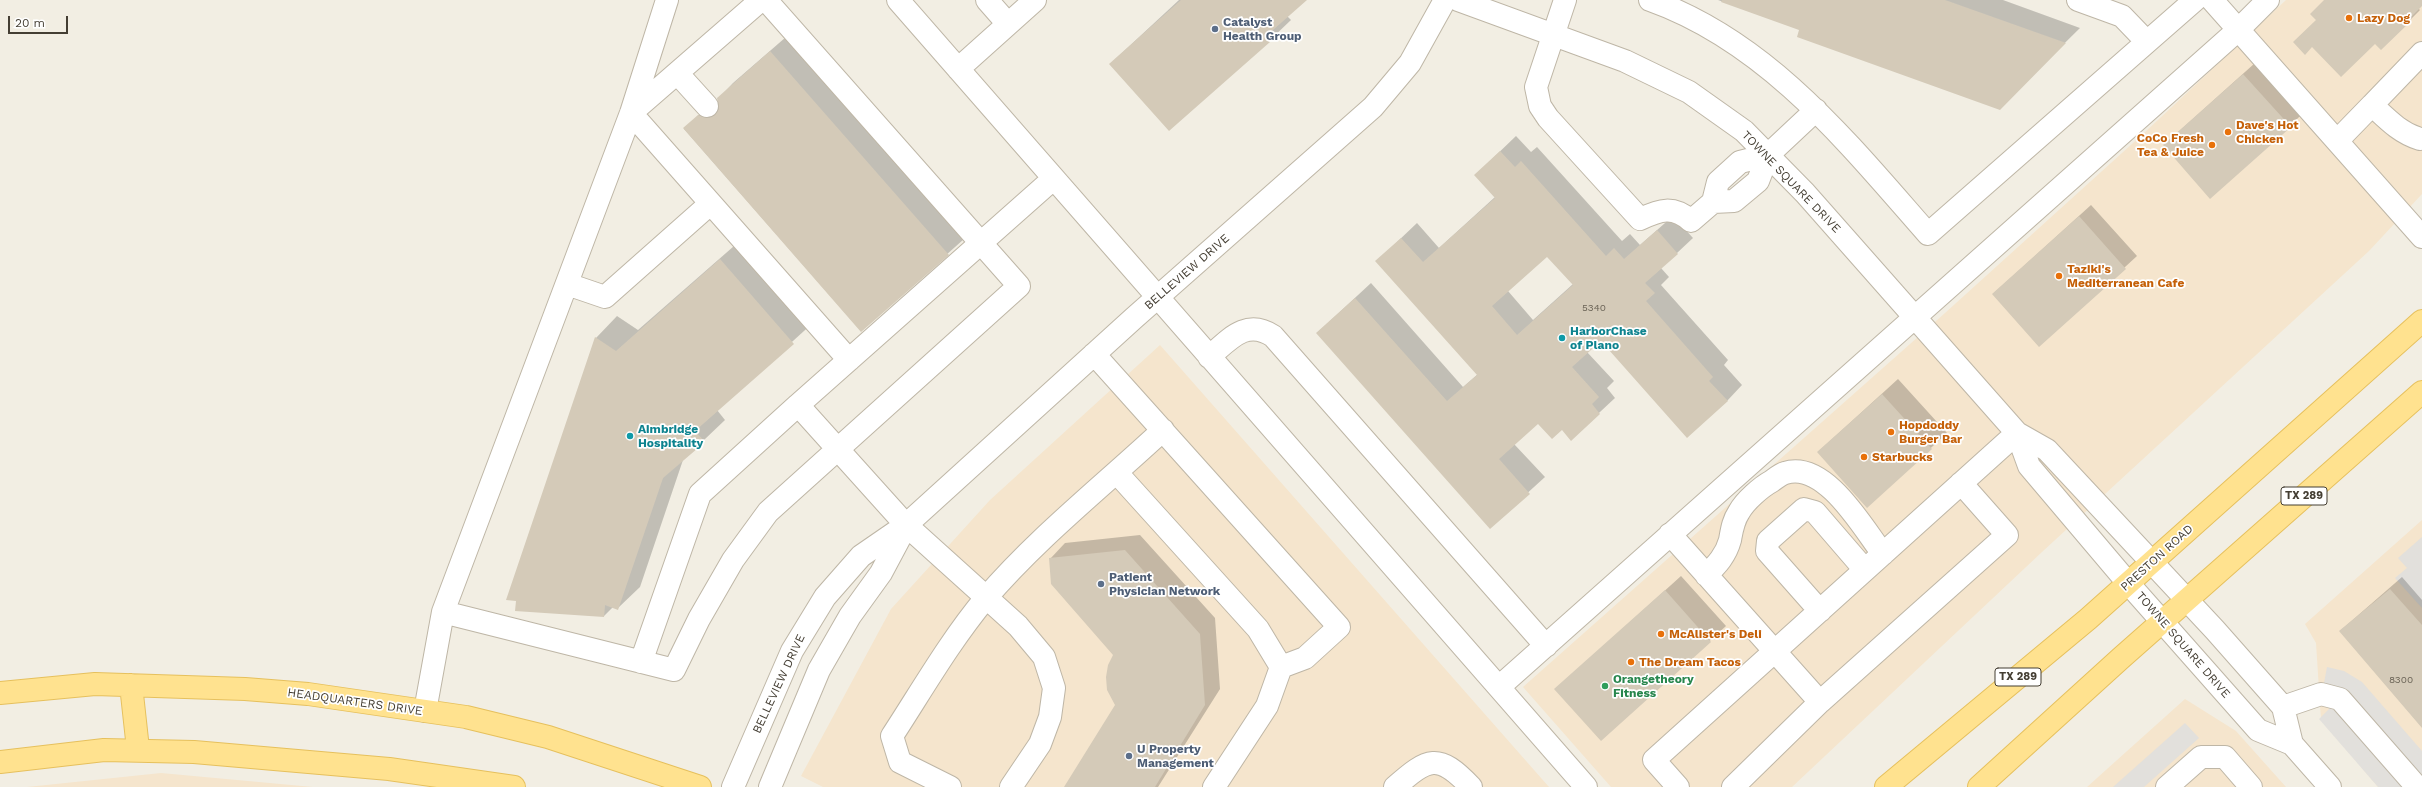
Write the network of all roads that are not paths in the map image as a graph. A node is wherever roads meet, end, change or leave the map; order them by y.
1 (667, 0) edge
2 (762, 0) edge
3 (766, 0) edge
4 (898, 0) edge
5 (987, 0) edge
6 (1035, 0) edge
7 (1445, 0) edge
8 (1458, 0) edge
9 (1565, 0) edge
10 (1650, 0) edge
11 (2078, 0) edge
12 (2195, 0) edge
13 (2212, 0) edge
14 (2268, 0) edge
15 (1008, 24) junction
16 (2238, 30) junction
17 (1553, 36) junction
18 (2147, 42) junction
19 (2422, 53) edge
20 (958, 69) junction
21 (678, 74) junction
22 (2372, 105) junction
23 (707, 106) dead end
24 (1816, 110) junction
25 (631, 113) junction
26 (2420, 139) dead end
27 (2337, 140) junction
28 (1768, 155) junction
29 (1053, 179) junction
30 (710, 204) junction
31 (2422, 237) edge
32 (982, 243) junction
33 (567, 284) junction
34 (1157, 298) junction
35 (1914, 316) junction
36 (2422, 321) edge
37 (1094, 354) junction
38 (1209, 357) junction
39 (849, 360) junction
40 (2422, 392) edge
41 (798, 405) junction
42 (1163, 430) junction
43 (2017, 433) junction
44 (837, 449) junction
45 (1117, 473) junction
46 (1961, 483) junction
47 (906, 525) junction
48 (1670, 534) junction
49 (1882, 554) junction
50 (2152, 562) junction
51 (1865, 570) junction
52 (1706, 575) junction
53 (2128, 583) junction
54 (985, 599) junction
55 (2186, 600) junction
56 (1820, 611) junction
57 (443, 612) junction
58 (2162, 621) junction
59 (1546, 646) junction
60 (1774, 652) junction
61 (641, 662) junction
62 (1281, 667) junction
63 (131, 685) junction
64 (1499, 687) junction
65 (0, 693) edge
66 (1820, 702) junction
67 (2283, 707) junction
68 (425, 711) junction
69 (2292, 744) junction
70 (138, 749) junction
71 (0, 762) edge
72 (2321, 784) edge
73 (514, 787) edge
74 (700, 787) edge
75 (733, 787) edge
76 (770, 787) edge
77 (950, 787) edge
78 (1011, 787) edge
79 (1214, 787) edge
80 (1395, 787) edge
81 (1471, 787) edge
82 (1586, 787) edge
83 (1678, 787) edge
84 (1733, 787) edge
85 (1886, 787) edge
86 (1979, 787) edge
87 (2167, 787) edge
88 (2251, 787) edge
89 (2417, 787) edge

1 - 25 street
2 - 21 street
3 - 32 street
4 - 20 street
5 - 15 street
6 - 15 street
7 - 34 street, BELLEVIEW DRIVE
8 - 17 street, TOWNE SQUARE DRIVE
9 - 17 street
10 - 24 street
11 - 18 street
12 - 18 street
13 - 16 street
14 - 16 street
15 - 20 street
16 - 27 street
16 - 35 street
17 - 28 street, TOWNE SQUARE DRIVE
17 - 28 street
18 - 24 street
19 - 22 street
20 - 29 street
21 - 23 street
21 - 25 street
22 - 26 street
22 - 27 street
24 - 28 street
25 - 30 street
25 - 33 street
27 - 31 street
28 - 35 street, TOWNE SQUARE DRIVE
29 - 32 street
29 - 34 street
30 - 33 street
30 - 39 street
32 - 39 street
32 - 44 street
33 - 57 street
34 - 37 street, BELLEVIEW DRIVE
34 - 38 street
35 - 43 street, TOWNE SQUARE DRIVE
35 - 48 street
36 - 50 main road, PRESTON ROAD / TX 289
37 - 42 street
37 - 47 street, BELLEVIEW DRIVE
38 - 59 street
38 - 64 street
39 - 41 street
40 - 55 main road, TX 289
41 - 44 street
41 - 61 street
42 - 45 street
42 - 62 street
43 - 46 street
43 - 50 street, TOWNE SQUARE DRIVE
43 - 53 street, TOWNE SQUARE DRIVE
44 - 47 street
44 - 61 street
45 - 54 street
45 - 62 street
46 - 49 street
46 - 66 street
47 - 54 street
47 - 75 street, BELLEVIEW DRIVE
47 - 76 street, BELLEVIEW DRIVE
48 - 52 street
48 - 59 street
49 - 51 street
49 - 52 street
50 - 53 main road, PRESTON ROAD / TX 289
50 - 55 street, TOWNE SQUARE DRIVE
51 - 56 street
51 - 56 street
52 - 60 street
53 - 58 street, TOWNE SQUARE DRIVE
53 - 85 main road, PRESTON ROAD / TX 289
54 - 77 street
54 - 78 street
55 - 58 main road, TX 289
55 - 67 street, TOWNE SQUARE DRIVE
56 - 60 street
57 - 61 street
57 - 68 street
58 - 69 street, TOWNE SQUARE DRIVE
58 - 86 main road, TX 289
59 - 64 street
60 - 66 street
60 - 83 street
62 - 79 street
63 - 65 main road, HEADQUARTERS DRIVE
63 - 68 main road, HEADQUARTERS DRIVE
63 - 70 main road
64 - 82 street
66 - 84 street
67 - 69 street, TOWNE SQUARE DRIVE
67 - 89 street
68 - 74 main road, HEADQUARTERS DRIVE
69 - 72 street, TOWNE SQUARE DRIVE
70 - 71 main road
70 - 73 main road
80 - 81 street
87 - 88 street

